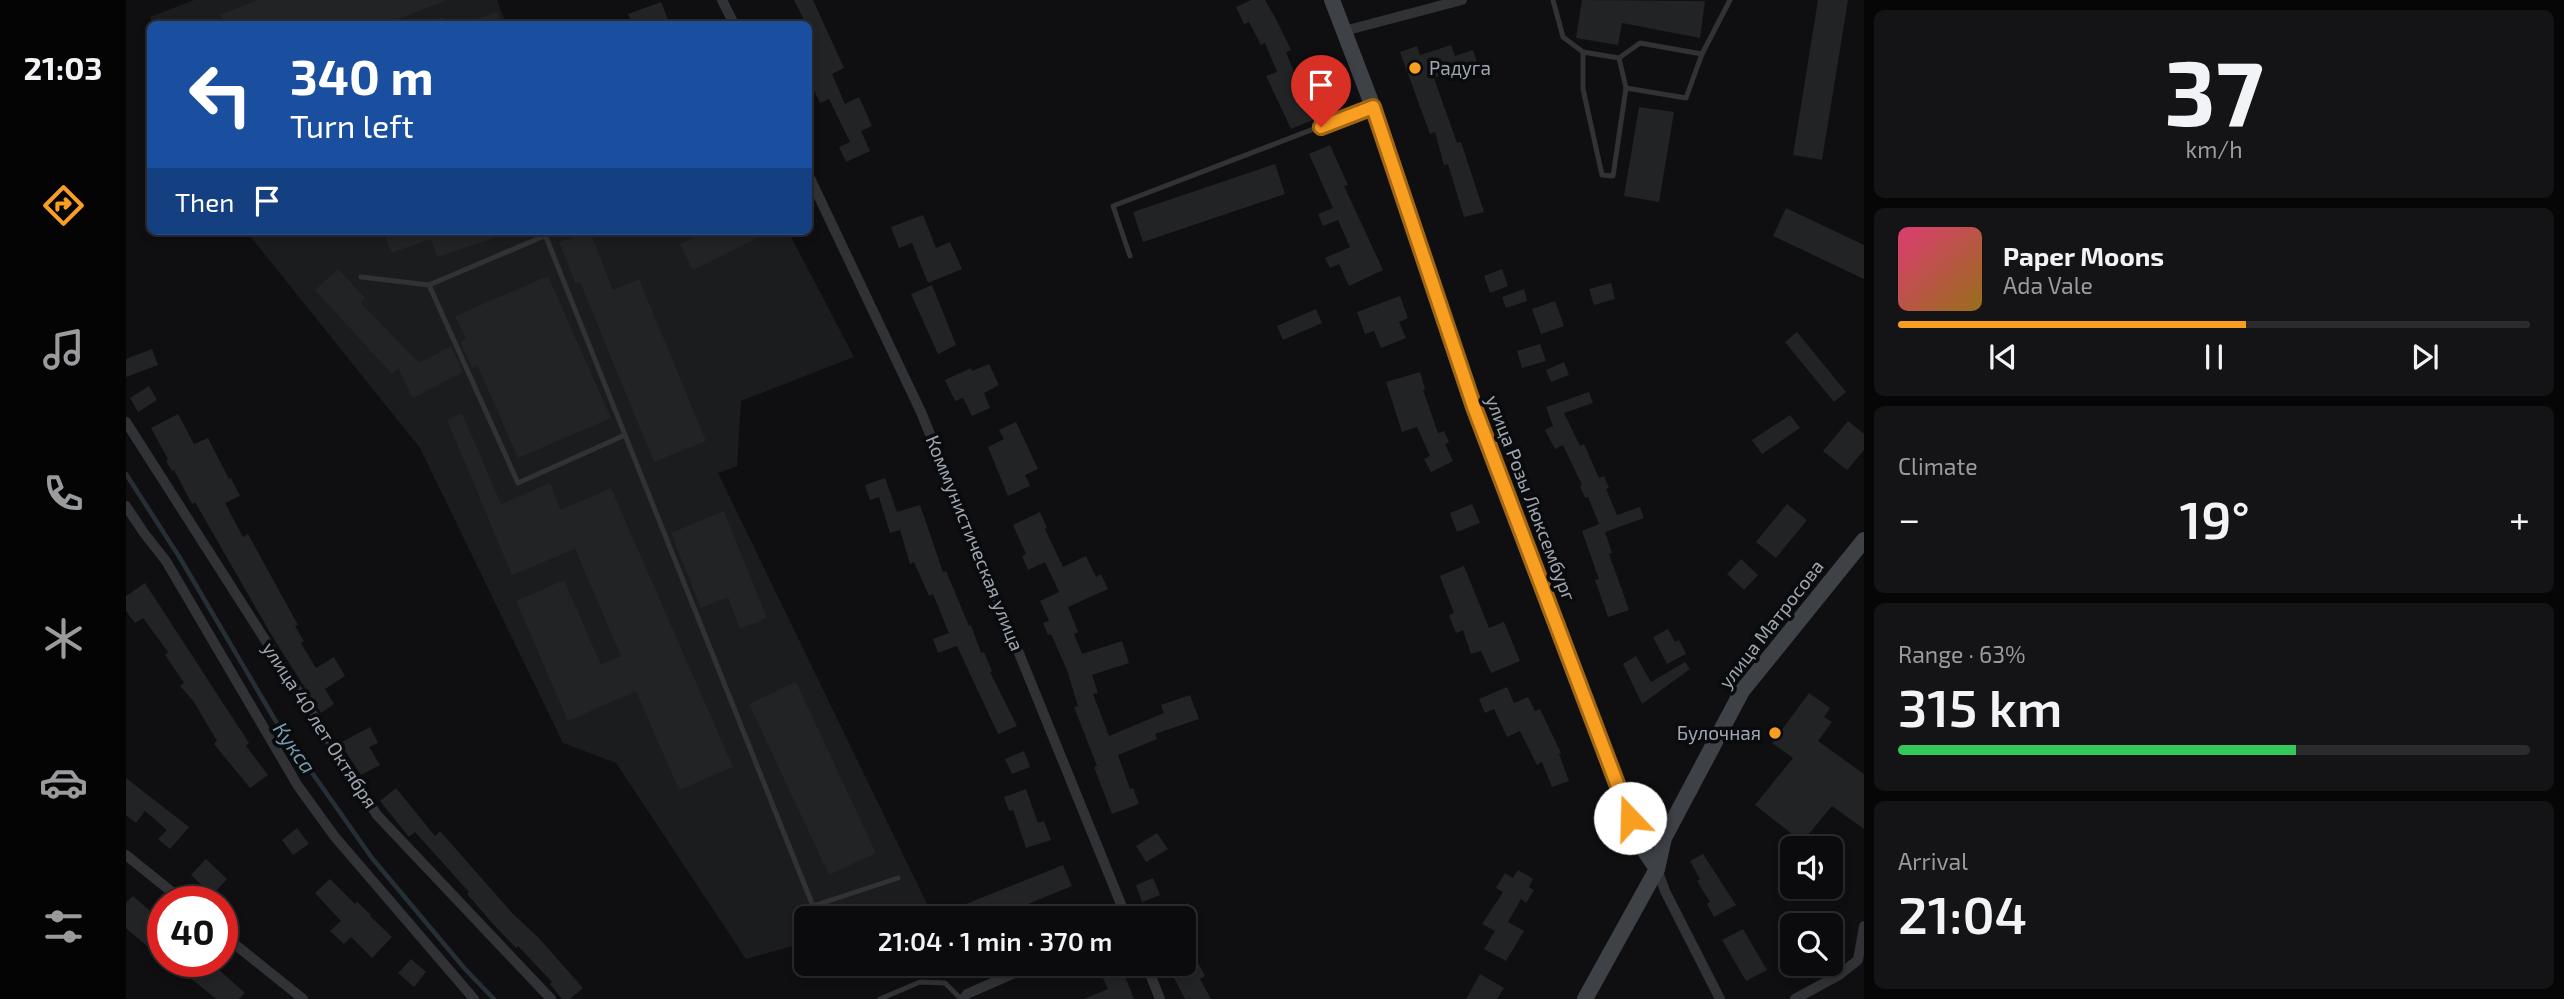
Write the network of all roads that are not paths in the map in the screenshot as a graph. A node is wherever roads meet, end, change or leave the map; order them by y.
1 (722, 0) edge
2 (1332, 0) edge
3 (1462, 0) edge
4 (1553, 0) edge
5 (1730, 0) edge
6 (732, 21) edge
7 (1344, 30) junction
8 (1583, 52) junction
9 (1702, 54) junction
10 (1619, 58) junction
11 (1626, 88) junction
12 (1373, 107) junction
13 (812, 182) edge
14 (549, 235) edge
15 (545, 237) junction
16 (1130, 256) dead end
17 (361, 278) dead end
18 (429, 285) junction
19 (126, 422) edge
20 (625, 435) junction
21 (126, 506) edge
22 (1864, 540) edge
23 (126, 855) edge
24 (1657, 869) junction
25 (898, 878) dead end
26 (164, 886) edge
27 (1122, 906) edge
28 (1864, 926) edge
29 (238, 946) edge
30 (1008, 976) edge
31 (1151, 976) edge
32 (303, 999) edge
33 (474, 999) edge
34 (551, 999) edge
35 (880, 999) edge
36 (962, 999) edge
37 (1160, 999) edge
38 (1585, 999) edge
39 (1720, 999) edge
40 (1795, 999) edge

1 - 6 street
2 - 7 street, улица Розы Люксембург
3 - 7 street
4 - 8 lane
5 - 9 lane
7 - 12 street, улица Розы Люксембург
8 - 10 lane
8 - 11 lane
9 - 10 lane
9 - 11 lane
10 - 11 lane
12 - 16 lane
12 - 24 street, улица Розы Люксембург
13 - 27 street, Коммунистическая улица
14 - 15 lane
15 - 18 lane
15 - 20 lane
17 - 18 lane
18 - 20 lane
19 - 34 street, улица 40 лет Октября
20 - 25 lane
21 - 33 street
22 - 24 street, улица Матросова
23 - 26 street
24 - 38 street, улица Матросова
24 - 39 street, улица Розы Люксембург
28 - 40 street
29 - 32 street
30 - 36 street
31 - 37 street
35 - 36 lane

